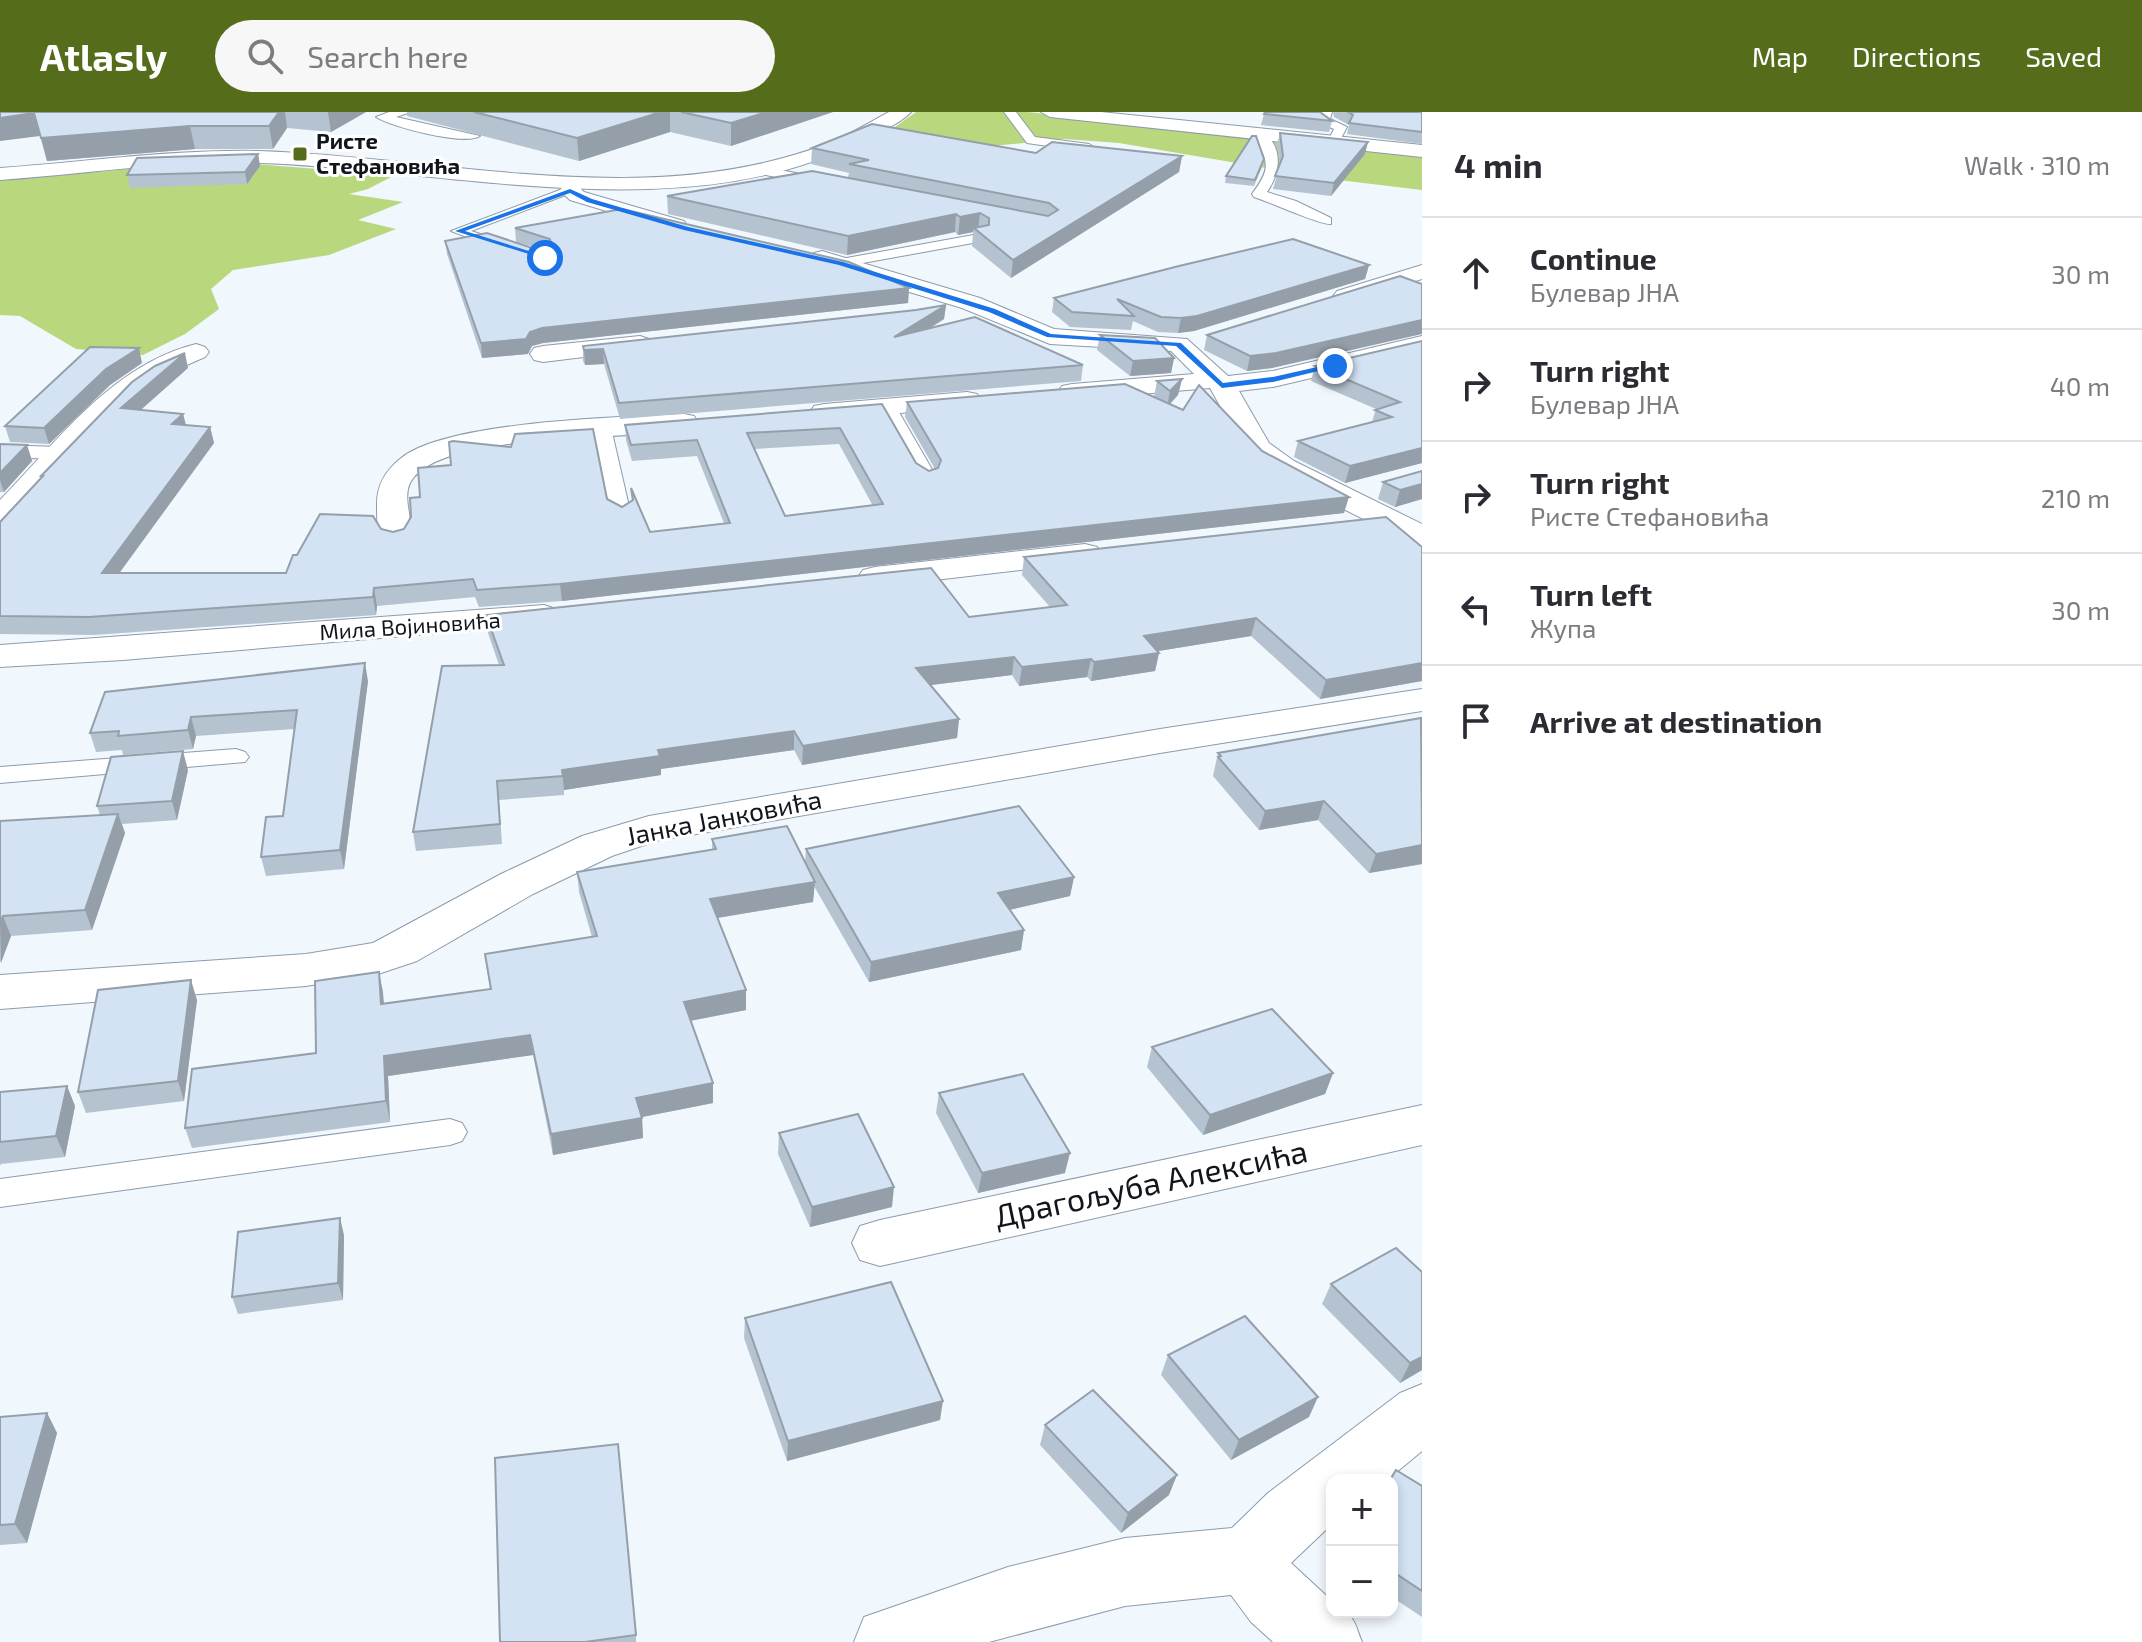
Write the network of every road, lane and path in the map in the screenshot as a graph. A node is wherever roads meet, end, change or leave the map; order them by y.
1 (405, 112) edge
2 (902, 112) edge
3 (1010, 112) edge
4 (1050, 112) edge
5 (1326, 112) edge
6 (877, 118) edge
7 (1260, 134) junction
8 (474, 136) edge
9 (1334, 141) junction
10 (1109, 150) edge
11 (1422, 151) edge
12 (760, 170) junction
13 (0, 174) edge
14 (835, 185) edge
15 (572, 187) junction
16 (1326, 221) dead end
17 (700, 232) edge
18 (979, 238) edge
19 (519, 251) edge
20 (799, 253) edge
21 (841, 263) junction
22 (1422, 272) edge
23 (971, 303) junction
24 (1319, 304) edge
25 (926, 314) edge
26 (1207, 338) edge
27 (667, 341) edge
28 (1178, 344) junction
29 (1422, 344) edge
30 (196, 352) dead end
31 (543, 354) edge
32 (1219, 382) junction
33 (1044, 394) edge
34 (997, 398) edge
35 (887, 407) junction
36 (792, 414) edge
37 (713, 420) edge
38 (602, 428) junction
39 (0, 451) edge
40 (59, 453) junction
41 (927, 478) edge
42 (1385, 484) edge
43 (1342, 496) junction
44 (621, 515) edge
45 (0, 518) edge
46 (1391, 520) junction
47 (1328, 527) edge
48 (395, 536) edge
49 (1422, 536) edge
50 (1121, 550) edge
51 (851, 580) edge
52 (578, 612) edge
53 (0, 656) edge
54 (1422, 700) edge
55 (236, 757) dead end
56 (0, 775) edge
57 (0, 992) edge
58 (1422, 1125) edge
59 (450, 1132) dead end
60 (0, 1193) edge
61 (880, 1243) dead end
62 (1422, 1413) edge
63 (1345, 1474) edge
64 (1326, 1489) edge
65 (1247, 1560) junction
66 (889, 1642) edge
67 (1327, 1642) edge

1 - 8 lane
2 - 6 street
3 - 10 lane
4 - 7 street
5 - 9 lane
6 - 12 street
7 - 9 street
7 - 16 lane
9 - 11 street
12 - 14 lane
12 - 15 street
13 - 15 street
15 - 17 street
15 - 19 lane
18 - 21 lane
20 - 21 street
21 - 23 street
22 - 24 street
23 - 25 street
23 - 28 street
26 - 28 street
27 - 31 street
28 - 32 street
29 - 32 street
30 - 40 street
32 - 33 street
32 - 43 street
34 - 35 street
35 - 36 street
35 - 41 lane
37 - 38 street
38 - 44 lane
38 - 48 street
39 - 40 lane
40 - 45 street
42 - 43 street
43 - 46 street
46 - 47 street
46 - 49 street
50 - 51 street
52 - 53 street, Мила Војиновића
54 - 57 street, Јанка Јанковића
55 - 56 lane
58 - 61 street, Драгољуба Алексића
59 - 60 lane
62 - 63 street
64 - 65 street
65 - 66 street
65 - 67 street

